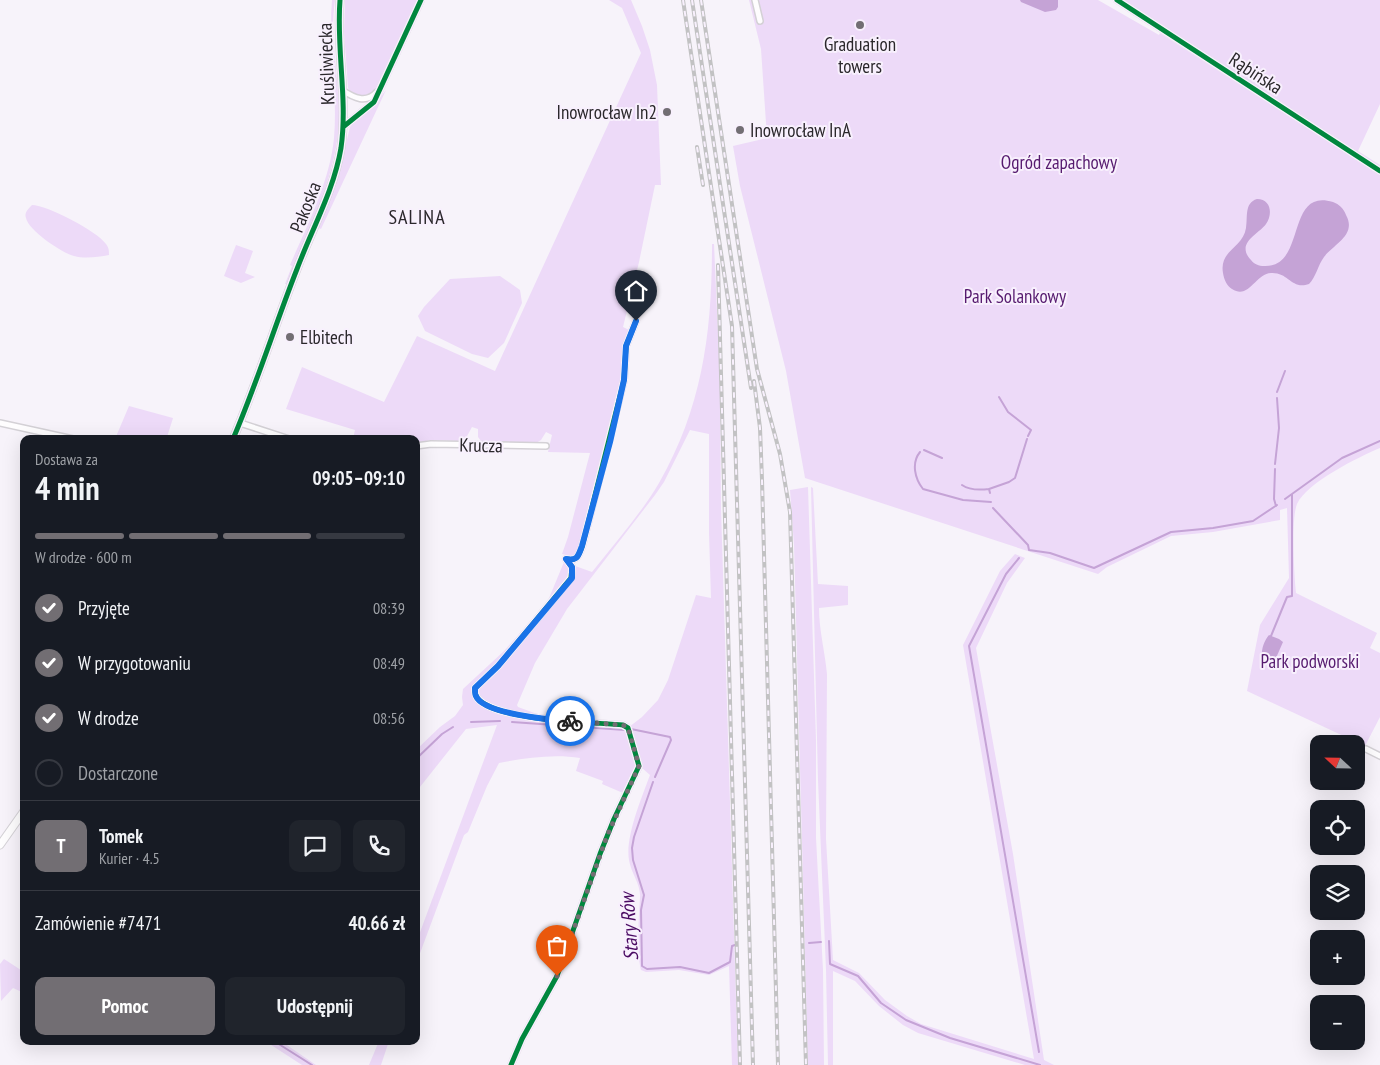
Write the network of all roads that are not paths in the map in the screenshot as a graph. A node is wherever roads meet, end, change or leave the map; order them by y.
1 (340, 0) edge
2 (421, 0) edge
3 (755, 0) edge
4 (1117, 0) edge
5 (760, 21) dead end
6 (380, 87) junction
7 (342, 90) junction
8 (343, 127) junction
9 (1380, 171) edge
10 (636, 321) dead end
11 (0, 422) edge
12 (240, 423) junction
13 (55, 435) edge
14 (235, 435) edge
15 (277, 435) edge
16 (420, 445) edge
17 (546, 446) dead end
18 (1366, 749) dead end
19 (1380, 756) edge
20 (20, 817) edge
21 (0, 845) edge
22 (511, 1065) edge

1 - 7 main road, Kruśliwiecka
2 - 6 street
3 - 5 street
4 - 9 street, Rąbińska
6 - 7 street
6 - 8 street
7 - 8 main road, Kruśliwiecka
8 - 12 main road, Pakoska
10 - 22 street
11 - 13 street
12 - 14 main road, Pakoska
12 - 15 street
16 - 17 street, Krucza
18 - 19 street
20 - 21 main road

